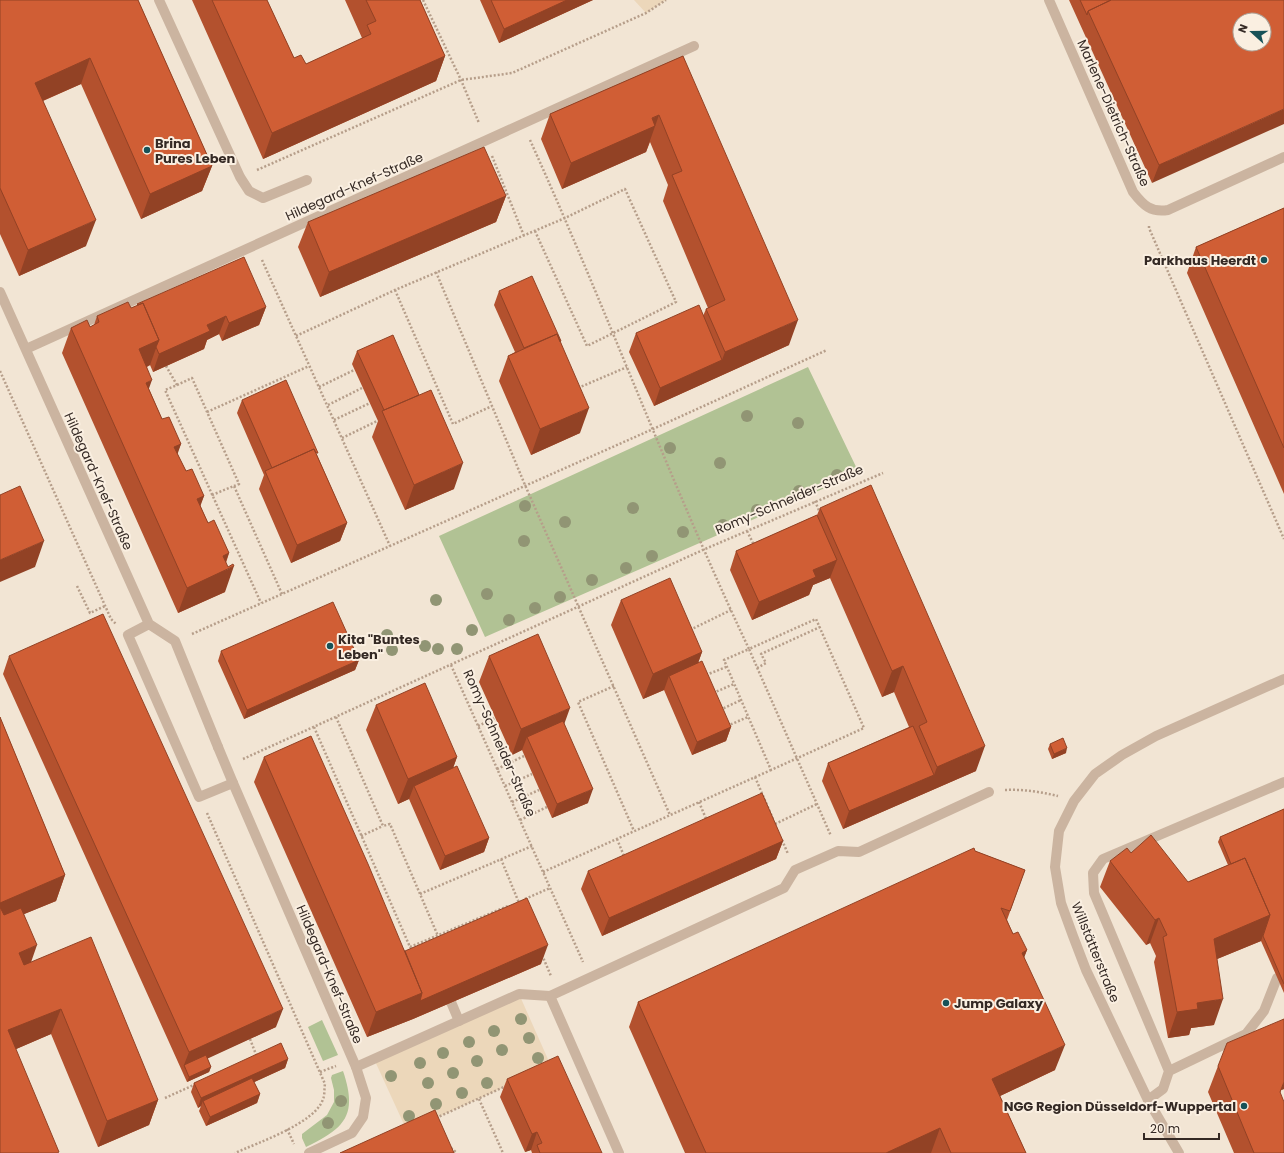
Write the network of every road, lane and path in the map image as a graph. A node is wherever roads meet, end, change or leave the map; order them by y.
1 (159, 0) edge
2 (423, 0) edge
3 (666, 0) edge
4 (1049, 0) edge
5 (694, 46) dead end
6 (461, 80) junction
7 (523, 123) junction
8 (487, 140) junction
9 (1284, 157) edge
10 (240, 177) junction
11 (307, 180) dead end
12 (1152, 210) junction
13 (565, 218) junction
14 (535, 231) junction
15 (524, 236) junction
16 (256, 245) junction
17 (436, 272) junction
18 (395, 290) junction
19 (0, 292) edge
20 (612, 333) junction
21 (296, 336) junction
22 (26, 350) junction
23 (827, 350) dead end
24 (166, 366) edge
25 (309, 366) junction
26 (627, 367) junction
27 (354, 370) dead end
28 (0, 371) edge
29 (177, 385) junction
30 (319, 387) junction
31 (362, 388) dead end
32 (576, 390) edge
33 (370, 403) dead end
34 (328, 405) junction
35 (492, 406) junction
36 (207, 412) junction
37 (334, 420) junction
38 (377, 421) dead end
39 (653, 429) junction
40 (342, 438) junction
41 (883, 473) dead end
42 (525, 485) junction
43 (234, 486) junction
44 (212, 495) junction
45 (815, 502) junction
46 (821, 514) edge
47 (747, 531) junction
48 (1284, 539) edge
49 (390, 546) junction
50 (705, 549) junction
51 (756, 550) edge
52 (77, 586) dead end
53 (282, 594) junction
54 (261, 603) junction
55 (105, 606) junction
56 (578, 607) junction
57 (731, 610) junction
58 (149, 624) junction
59 (820, 627) junction
60 (689, 630) edge
61 (128, 635) junction
62 (175, 641) junction
63 (749, 648) junction
64 (451, 665) junction
65 (726, 667) junction
66 (757, 668) junction
67 (706, 676) edge
68 (1284, 679) edge
69 (734, 684) junction
70 (614, 686) junction
71 (707, 696) edge
72 (741, 700) junction
73 (714, 712) edge
74 (336, 717) junction
75 (748, 717) junction
76 (495, 718) dead end
77 (478, 726) junction
78 (314, 727) junction
79 (721, 729) edge
80 (524, 756) edge
81 (797, 759) junction
82 (226, 767) junction
83 (497, 769) junction
84 (771, 770) junction
85 (532, 774) dead end
86 (755, 777) junction
87 (1284, 782) edge
88 (233, 783) junction
89 (505, 786) junction
90 (539, 790) dead end
91 (989, 792) joint
92 (199, 796) junction
93 (1074, 801) junction
94 (512, 802) junction
95 (698, 802) junction
96 (817, 804) junction
97 (547, 807) dead end
98 (670, 815) junction
99 (520, 820) junction
100 (708, 824) edge
101 (775, 824) junction
102 (383, 826) junction
103 (778, 830) edge
104 (634, 831) junction
105 (362, 836) junction
106 (781, 837) edge
107 (617, 839) junction
108 (532, 846) junction
109 (838, 851) junction
110 (501, 859) junction
111 (626, 860) edge
112 (795, 870) junction
113 (543, 872) junction
114 (550, 888) junction
115 (420, 894) junction
116 (518, 901) junction
117 (522, 908) edge
118 (438, 936) junction
119 (540, 950) edge
120 (589, 978) junction
121 (1277, 978) edge
122 (554, 994) junction
123 (451, 1002) edge
124 (459, 1021) junction
125 (250, 1039) edge
126 (250, 1060) edge
127 (356, 1067) junction
128 (1169, 1071) junction
129 (200, 1082) edge
130 (508, 1086) edge
131 (165, 1098) dead end
132 (479, 1099) junction
133 (1148, 1100) junction
134 (436, 1124) edge
135 (287, 1129) junction
136 (448, 1145) edge
137 (296, 1147) dead end
138 (235, 1153) edge
139 (309, 1153) edge
140 (457, 1153) edge
141 (503, 1153) edge
142 (619, 1153) edge
143 (1179, 1153) edge

1 - 10 street
2 - 6 path
3 - 6 path
4 - 12 street, Marlene-Dietrich-Straße
5 - 7 street, Hildegard-Knef-Straße
6 - 8 path
6 - 10 path
7 - 8 street, Hildegard-Knef-Straße
7 - 13 path
8 - 15 path
8 - 16 street, Hildegard-Knef-Straße
9 - 12 street
10 - 11 street
12 - 48 path
13 - 14 path
13 - 20 path
13 - 20 path
14 - 15 path
14 - 20 path
15 - 17 path
16 - 21 path
16 - 22 street, Hildegard-Knef-Straße
17 - 18 path
17 - 35 path
18 - 21 path
18 - 35 path
19 - 22 street, Hildegard-Knef-Straße
20 - 26 path
21 - 25 path
22 - 58 street, Hildegard-Knef-Straße
23 - 39 path
24 - 29 path
25 - 30 path
25 - 36 path
26 - 32 path
26 - 39 path
27 - 30 path
28 - 55 path
29 - 36 path
29 - 44 path
30 - 34 path
31 - 34 path
33 - 37 path
34 - 37 path
35 - 42 path
36 - 43 path
37 - 40 path
38 - 40 path
39 - 42 path
39 - 50 path
40 - 49 path
41 - 45 path, Romy-Schneider-Straße
42 - 49 path
42 - 56 path
43 - 44 path
43 - 53 path
44 - 54 path
45 - 46 path
45 - 47 path, Romy-Schneider-Straße
47 - 50 path, Romy-Schneider-Straße
47 - 51 path
49 - 53 path
50 - 56 path, Romy-Schneider-Straße
50 - 57 path, Romy-Schneider-Straße
52 - 55 path
53 - 54 path
54 - 62 path
55 - 61 path
56 - 64 path, Romy-Schneider-Straße
56 - 70 path
57 - 60 path
57 - 63 path, Romy-Schneider-Straße
58 - 61 street
58 - 62 street
59 - 63 path
59 - 66 path
59 - 81 path
61 - 92 street
62 - 82 street, Hildegard-Knef-Straße
63 - 65 path
63 - 66 path, Romy-Schneider-Straße
64 - 74 path
64 - 77 path, Romy-Schneider-Straße
65 - 67 path
65 - 69 path
66 - 81 path, Romy-Schneider-Straße
68 - 93 street, Willstätterstraße
69 - 71 path
69 - 72 path
70 - 98 path
70 - 104 path
72 - 73 path
72 - 75 path
74 - 78 path
74 - 102 path
75 - 79 path
75 - 84 path
76 - 77 path
77 - 83 path, Romy-Schneider-Straße
78 - 82 path
78 - 105 path
80 - 83 path
81 - 84 path
81 - 96 path
82 - 88 street, Hildegard-Knef-Straße
83 - 89 path, Romy-Schneider-Straße
84 - 86 path
85 - 89 path
86 - 95 path
86 - 101 path
87 - 128 street
88 - 92 street
88 - 127 street, Hildegard-Knef-Straße
89 - 94 path, Romy-Schneider-Straße
90 - 94 path
91 - 93 path
91 - 109 street
92 - 135 path
93 - 133 street, Willstätterstraße
94 - 99 path, Romy-Schneider-Straße
95 - 98 path
95 - 100 path
96 - 101 path
96 - 109 path
97 - 99 path
98 - 104 path
99 - 108 path, Romy-Schneider-Straße
101 - 103 path
102 - 105 path
102 - 115 path
104 - 107 path
105 - 118 path
106 - 112 path
107 - 111 path
107 - 113 path
108 - 110 path
108 - 113 path, Romy-Schneider-Straße
109 - 112 street
110 - 115 path
110 - 116 path
112 - 120 street
113 - 114 path, Romy-Schneider-Straße
114 - 116 path
114 - 120 path, Romy-Schneider-Straße
115 - 118 path
116 - 117 path
116 - 118 path
119 - 122 path
120 - 122 street
121 - 128 street
122 - 124 street
122 - 142 street
123 - 124 street
124 - 127 street
125 - 126 path
127 - 139 street, Hildegard-Knef-Straße
128 - 133 street
129 - 131 path
130 - 132 path
132 - 134 path
132 - 141 path
133 - 143 street, Willstätterstraße
135 - 137 path
135 - 138 path
136 - 140 path

